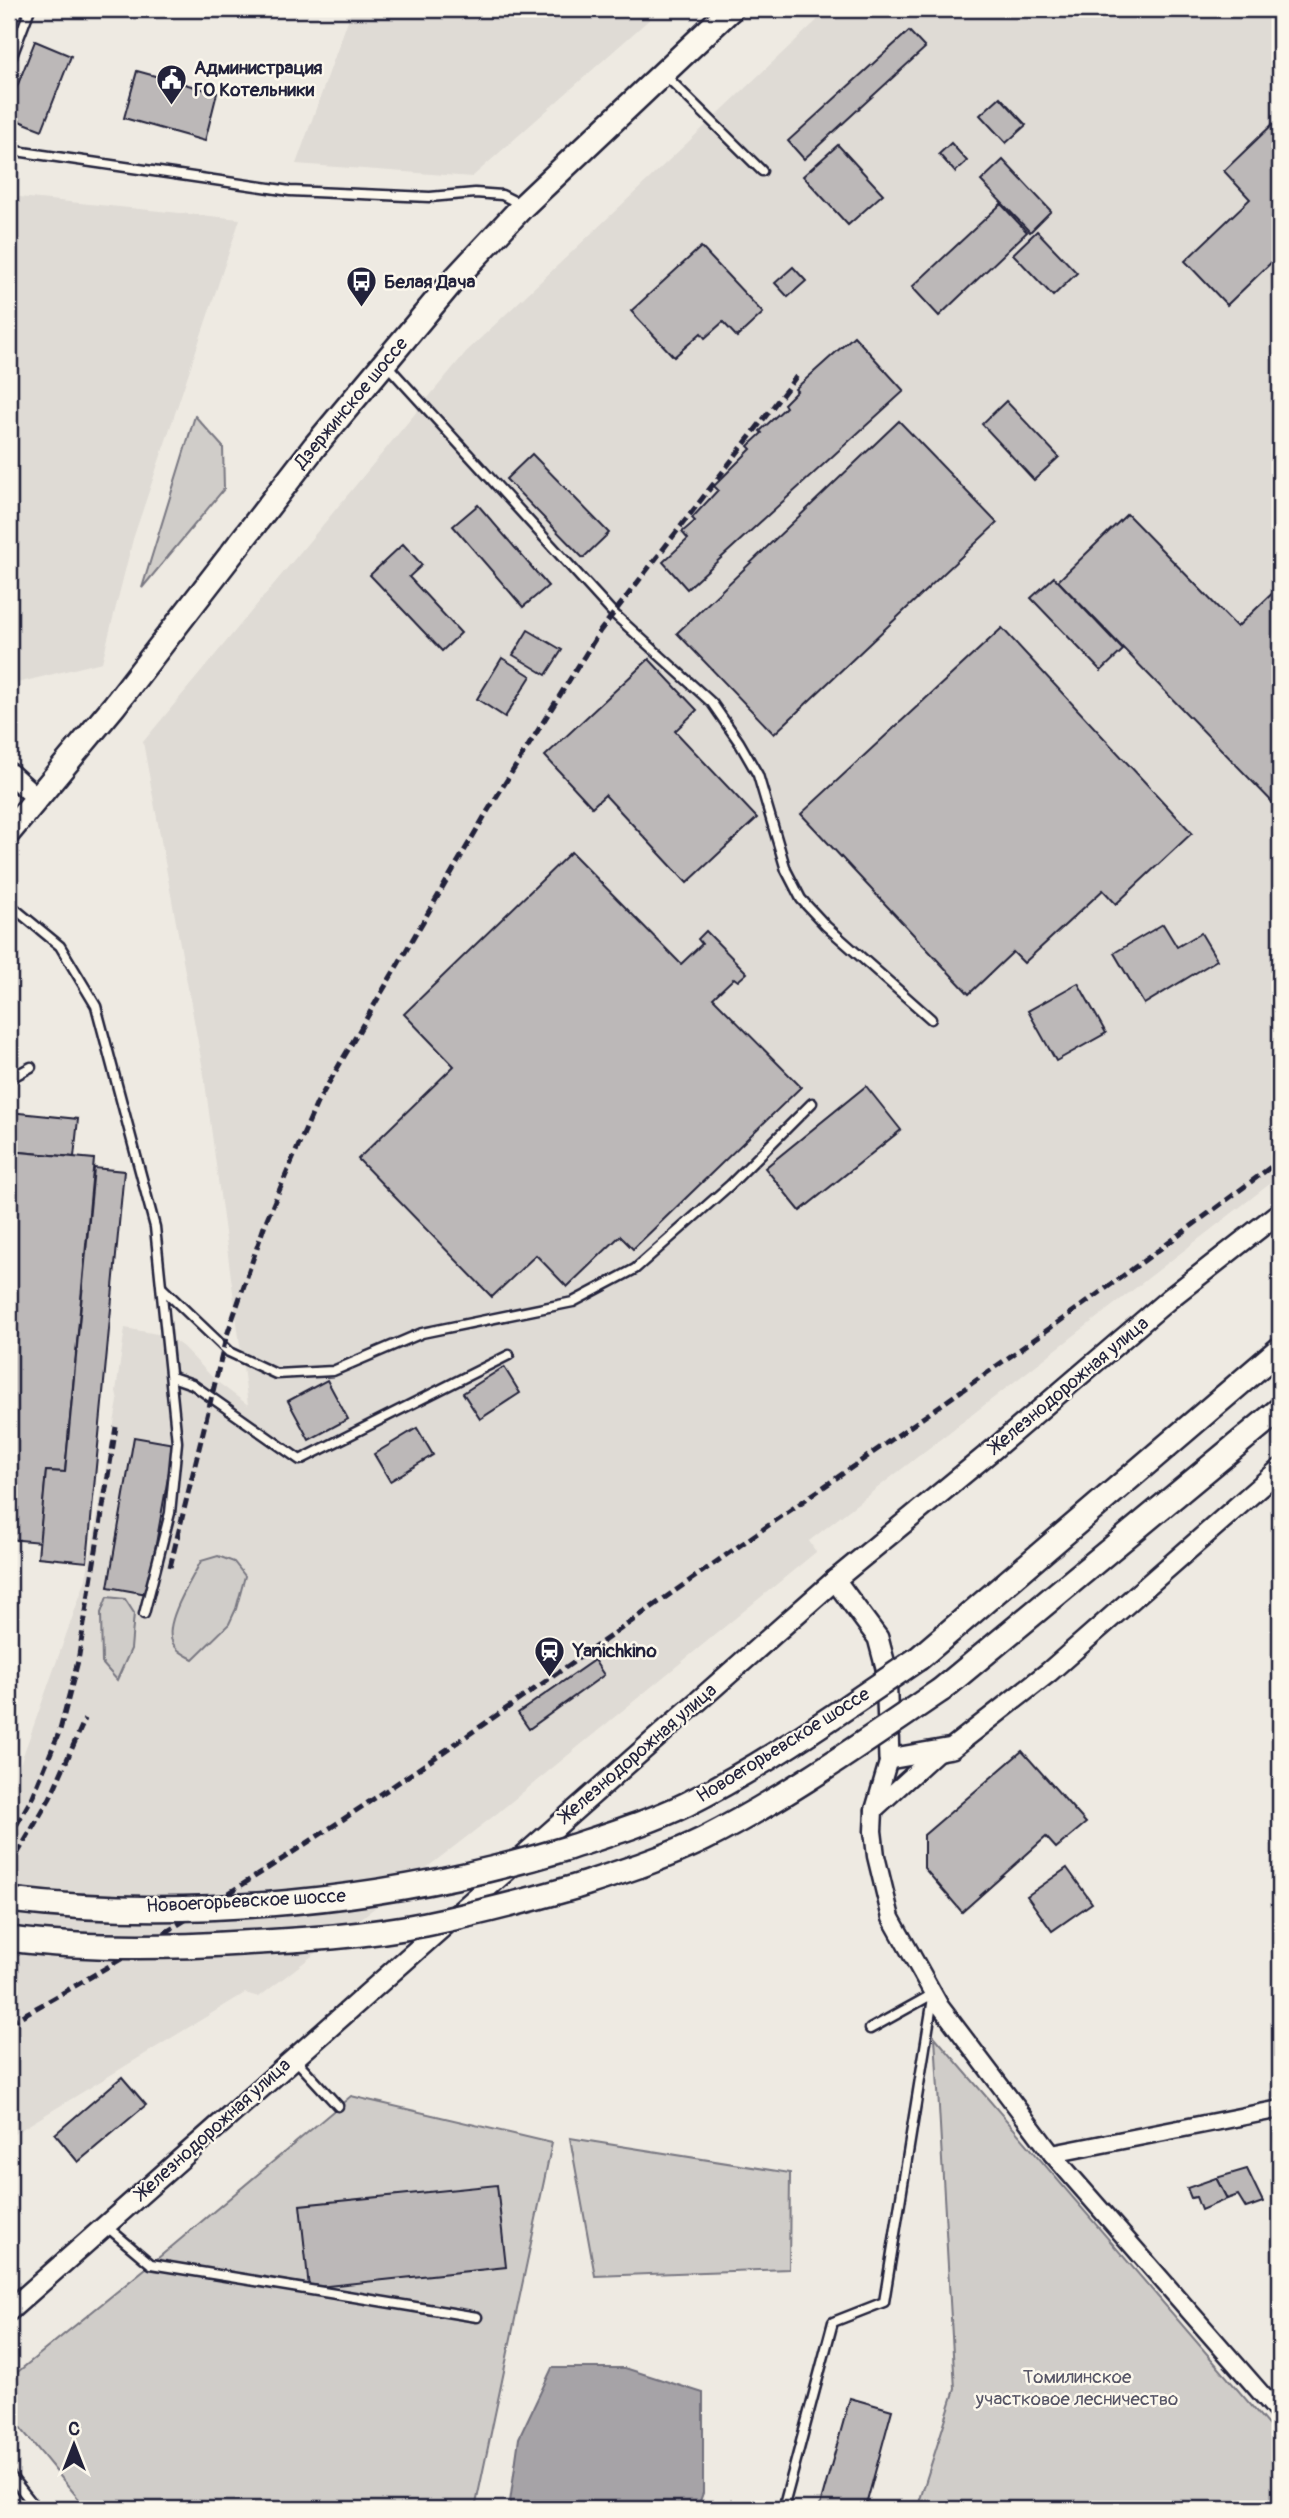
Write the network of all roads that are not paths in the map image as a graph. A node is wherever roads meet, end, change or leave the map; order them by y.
1 (30, 9) edge
2 (732, 9) edge
3 (9, 64) edge
4 (663, 73) junction
5 (9, 149) edge
6 (762, 171) dead end
7 (523, 206) junction
8 (384, 362) junction
9 (9, 773) edge
10 (37, 798) junction
11 (9, 832) edge
12 (9, 904) edge
13 (931, 1019) dead end
14 (31, 1067) dead end
15 (9, 1079) edge
16 (812, 1103) dead end
17 (1280, 1212) edge
18 (162, 1288) junction
19 (1280, 1349) edge
20 (509, 1355) dead end
21 (172, 1377) junction
22 (1280, 1409) edge
23 (1280, 1469) edge
24 (835, 1580) junction
25 (144, 1614) dead end
26 (940, 1750) junction
27 (889, 1759) junction
28 (874, 1810) junction
29 (9, 1900) edge
30 (9, 1940) edge
31 (933, 1994) junction
32 (870, 2029) dead end
33 (293, 2057) junction
34 (338, 2106) dead end
35 (1280, 2109) edge
36 (1052, 2154) junction
37 (106, 2226) junction
38 (9, 2311) edge
39 (477, 2317) dead end
40 (1280, 2415) edge
41 (9, 2474) edge
42 (37, 2509) edge
43 (783, 2509) edge

1 - 3 lane
2 - 4 main road, Дзержинское шоссе
4 - 6 lane
4 - 7 main road, Дзержинское шоссе
5 - 7 lane
7 - 8 main road, Дзержинское шоссе
8 - 10 main road, Дзержинское шоссе
8 - 13 lane
9 - 10 street
10 - 11 main road, Дзержинское шоссе
12 - 18 lane
14 - 15 lane
16 - 18 lane
17 - 24 street, Железнодорожная улица
18 - 21 lane
19 - 29 main road, Новоегорьевское шоссе, bridge
20 - 21 lane
21 - 25 lane
22 - 30 main road, Новоегорьевское шоссе, bridge
23 - 26 street
24 - 27 street
24 - 33 street, Железнодорожная улица
26 - 27 street
26 - 28 street
27 - 28 street
28 - 31 street
31 - 32 lane
31 - 36 street
31 - 43 lane
33 - 34 lane
33 - 37 street, Железнодорожная улица
35 - 36 street
36 - 40 street
37 - 38 street, Железнодорожная улица
37 - 39 lane
41 - 42 lane

